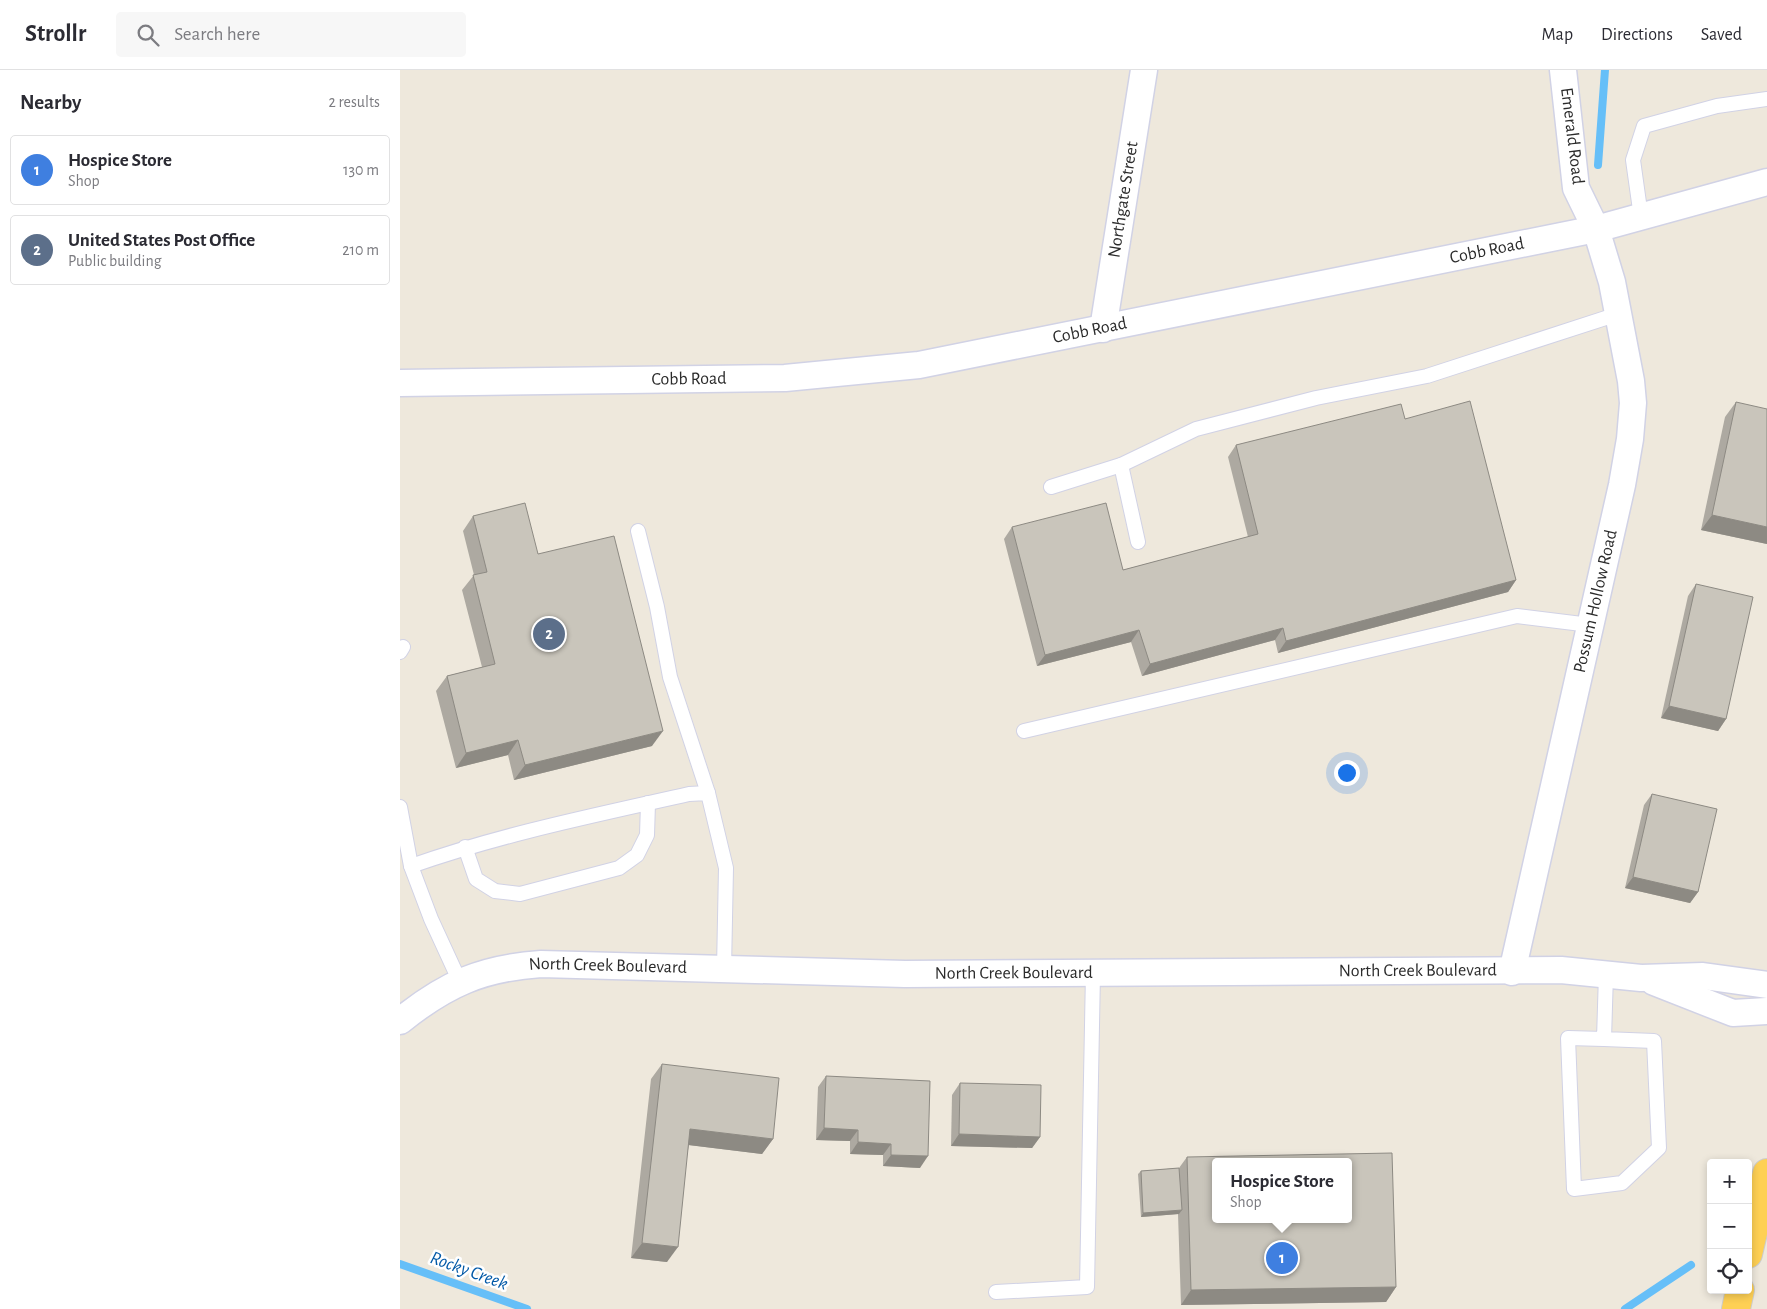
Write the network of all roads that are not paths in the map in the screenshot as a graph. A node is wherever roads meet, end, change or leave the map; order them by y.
1 (1144, 70) edge
2 (1563, 70) edge
3 (1767, 99) edge
4 (1767, 182) edge
5 (1641, 217) junction
6 (1596, 229) junction
7 (1618, 314) junction
8 (1103, 330) junction
9 (400, 383) edge
10 (1122, 465) junction
11 (1051, 487) dead end
12 (638, 531) dead end
13 (1138, 542) dead end
14 (1590, 625) junction
15 (1024, 731) dead end
16 (708, 793) junction
17 (648, 803) junction
18 (400, 807) edge
19 (465, 846) junction
20 (411, 866) junction
21 (724, 969) junction
22 (1512, 972) junction
23 (1093, 973) junction
24 (1606, 974) junction
25 (1642, 978) junction
26 (460, 982) junction
27 (1767, 985) edge
28 (1767, 1011) edge
29 (400, 1021) edge
30 (1604, 1039) junction
31 (1767, 1173) edge
32 (1749, 1249) edge
33 (996, 1292) dead end
34 (1739, 1294) edge
35 (1736, 1309) edge

1 - 8 street, Northgate Street
2 - 6 street, Emerald Road
3 - 5 lane
4 - 5 street, Cobb Road
5 - 6 street, Cobb Road
6 - 7 street, Possum Hollow Road
6 - 8 street, Cobb Road
7 - 10 lane
7 - 14 street, Possum Hollow Road
8 - 9 street, Cobb Road
10 - 11 lane
10 - 13 lane
12 - 16 lane
14 - 15 lane
14 - 22 street, Possum Hollow Road
16 - 17 lane
16 - 21 lane
17 - 19 lane
17 - 19 lane
18 - 20 lane
19 - 20 lane
20 - 26 lane
21 - 23 street, North Creek Boulevard
21 - 26 street, North Creek Boulevard
22 - 23 street, North Creek Boulevard
22 - 24 street, North Creek Boulevard
23 - 33 lane
24 - 25 street, North Creek Boulevard
24 - 30 lane
25 - 27 street, North Creek Boulevard
25 - 28 street, North Creek Boulevard
26 - 29 street, North Creek Boulevard
30 - 30 lane
31 - 32 highway
34 - 35 highway

